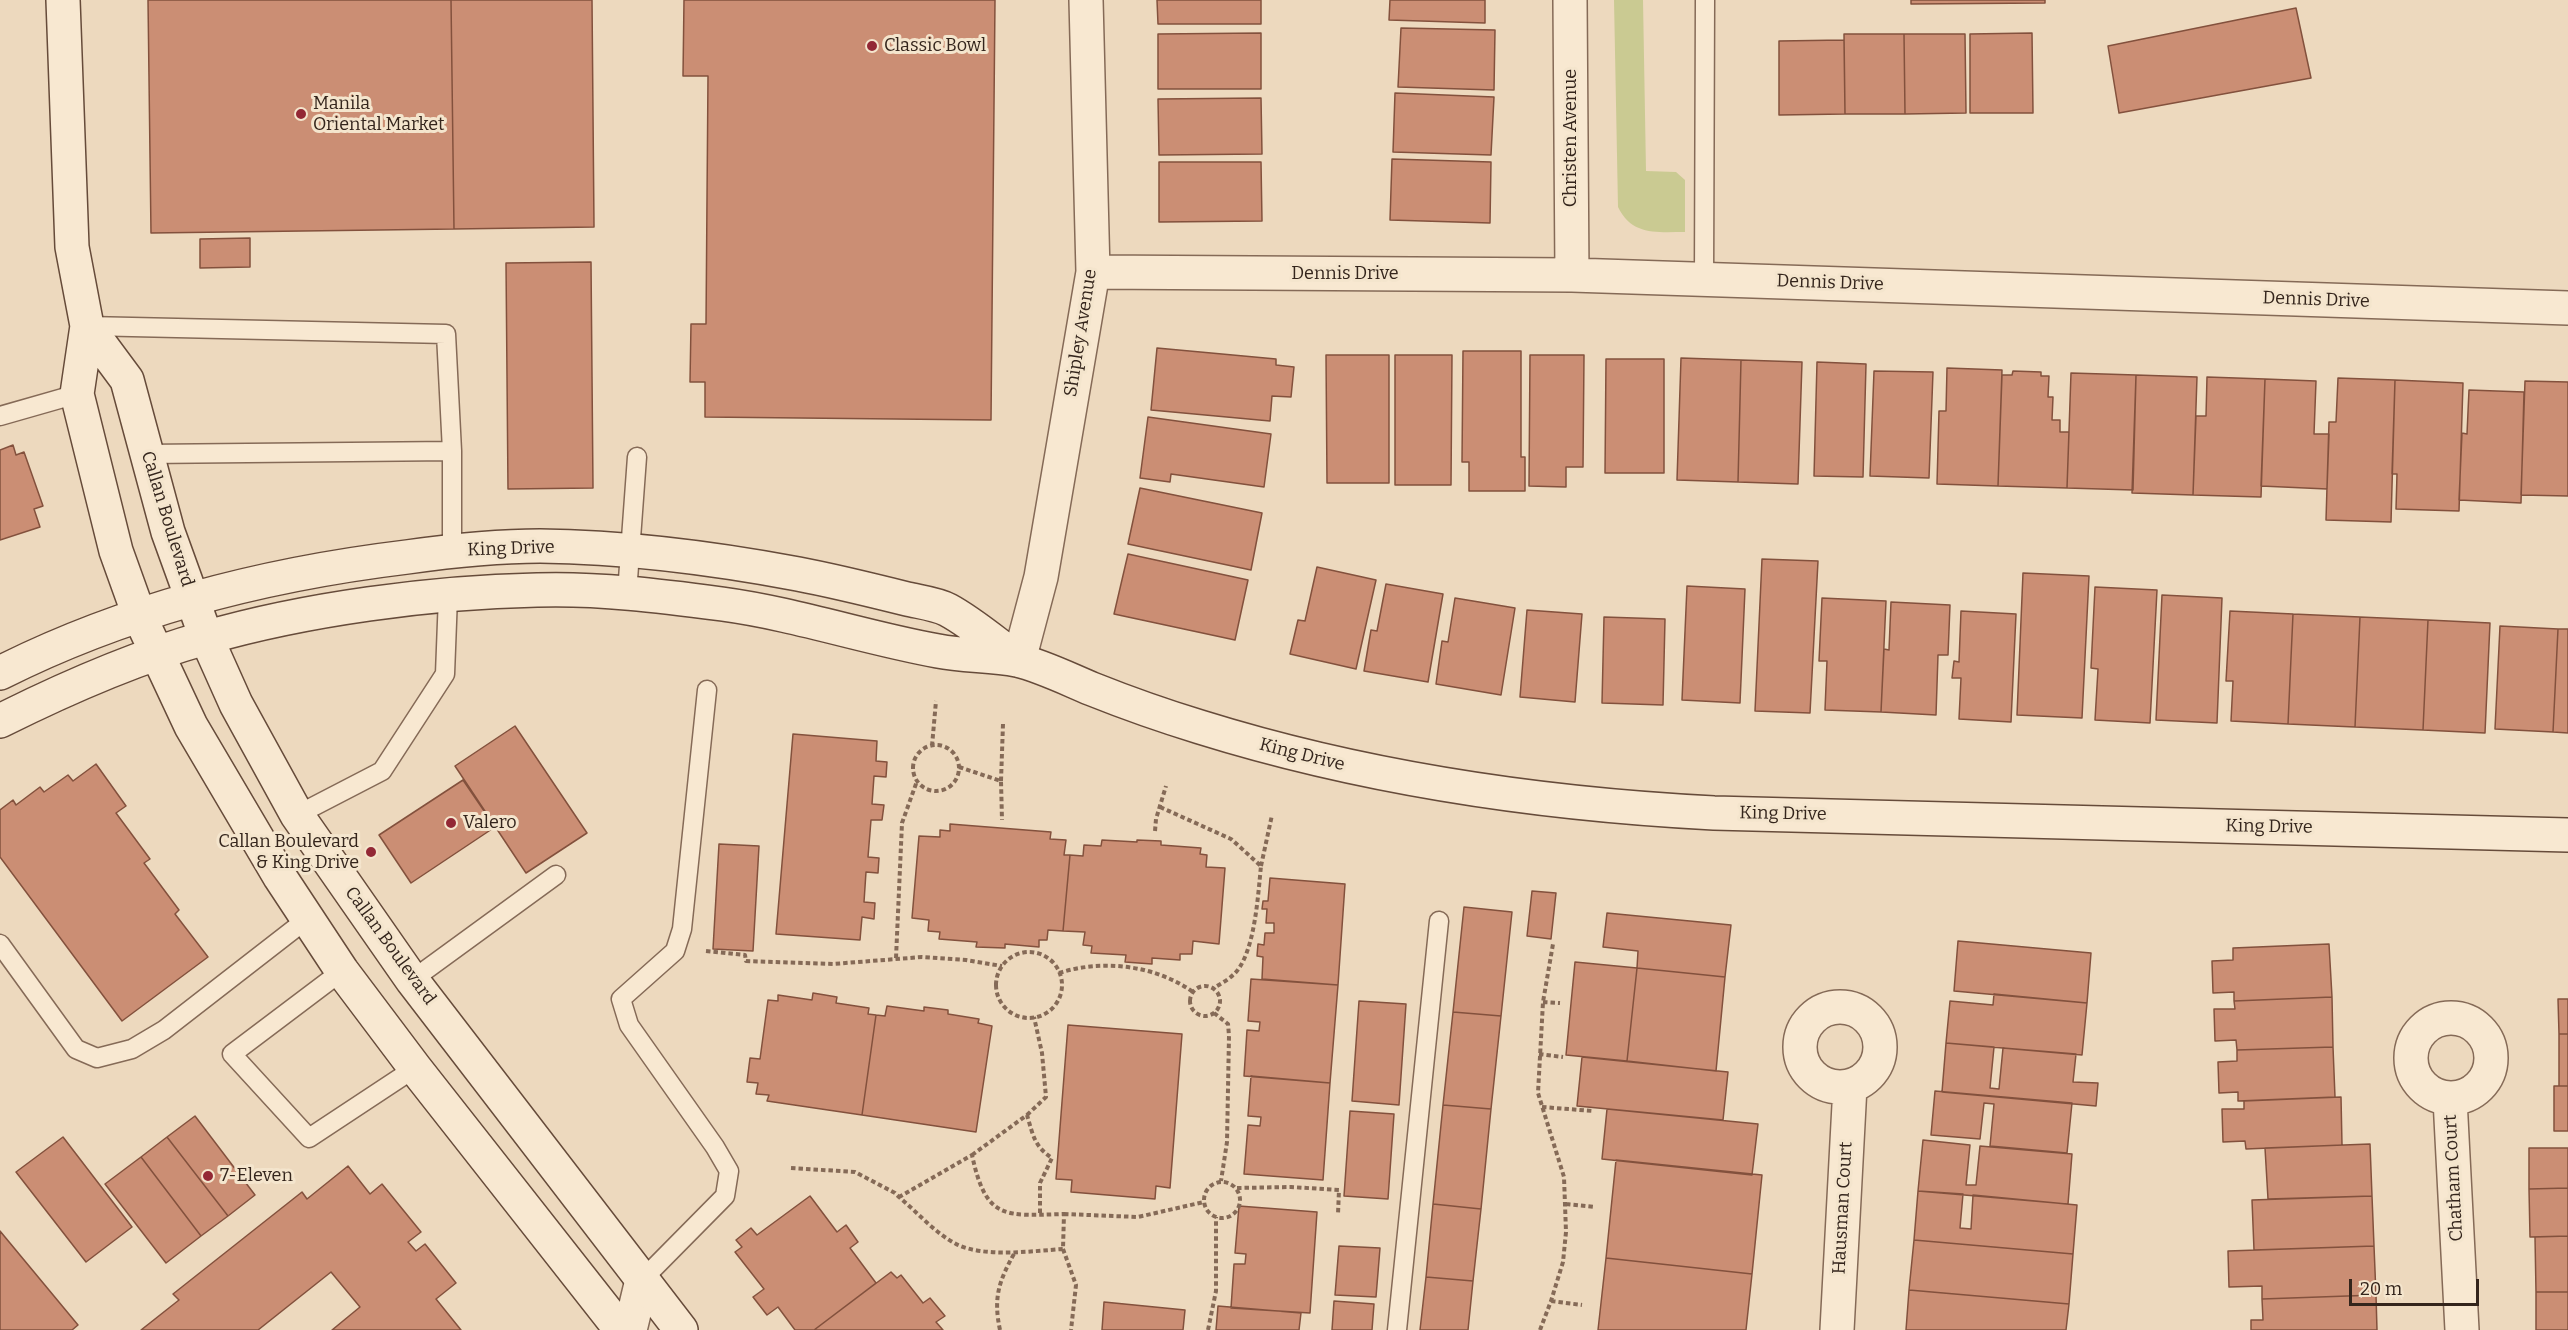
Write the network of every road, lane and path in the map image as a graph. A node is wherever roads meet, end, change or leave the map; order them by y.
1 (63, 0) edge
2 (1086, 0) edge
3 (1570, 0) edge
4 (1705, 0) edge
5 (1093, 272) junction
6 (1572, 275) junction
7 (1704, 279) junction
8 (2568, 308) edge
9 (87, 326) junction
10 (77, 394) junction
11 (0, 416) edge
12 (452, 451) junction
13 (146, 454) junction
14 (637, 457) dead end
15 (630, 550) junction
16 (452, 552) junction
17 (627, 593) junction
18 (448, 596) junction
19 (192, 598) junction
20 (139, 615) junction
21 (206, 637) junction
22 (156, 654) junction
23 (1019, 660) junction
24 (0, 672) edge
25 (707, 690) dead end
26 (936, 701) dead end
27 (0, 721) edge
28 (1003, 724) dead end
29 (932, 746) junction
30 (959, 767) junction
31 (917, 781) junction
32 (1001, 781) junction
33 (1166, 786) dead end
34 (1160, 807) junction
35 (297, 814) junction
36 (1272, 815) dead end
37 (1002, 820) dead end
38 (1155, 831) dead end
39 (2568, 834) edge
40 (1261, 866) junction
41 (556, 875) dead end
42 (308, 919) junction
43 (1439, 921) dead end
44 (678, 942) junction
45 (0, 944) edge
46 (1553, 944) dead end
47 (896, 958) junction
48 (1002, 966) junction
49 (342, 971) junction
50 (1059, 973) junction
51 (412, 980) junction
52 (1214, 988) junction
53 (1193, 992) junction
54 (1543, 1002) junction
55 (1560, 1003) dead end
56 (1214, 1013) junction
57 (1034, 1017) junction
58 (1539, 1054) junction
59 (1563, 1058) dead end
60 (415, 1068) junction
61 (1850, 1086) dead end
62 (2450, 1099) dead end
63 (1542, 1107) junction
64 (1593, 1111) dead end
65 (1027, 1115) junction
66 (972, 1155) junction
67 (791, 1168) dead end
68 (1221, 1181) junction
69 (1237, 1188) junction
70 (899, 1197) junction
71 (1204, 1203) junction
72 (1566, 1204) junction
73 (1595, 1208) dead end
74 (1064, 1214) junction
75 (1338, 1214) dead end
76 (1040, 1215) junction
77 (1216, 1217) junction
78 (1063, 1249) junction
79 (1015, 1252) junction
80 (642, 1280) junction
81 (1551, 1301) junction
82 (1582, 1305) dead end
83 (621, 1330) edge
84 (630, 1330) edge
85 (681, 1330) edge
86 (1000, 1330) edge
87 (1071, 1330) edge
88 (1208, 1330) edge
89 (1397, 1330) edge
90 (1540, 1330) edge
91 (1837, 1330) edge
92 (2462, 1330) edge

1 - 9 street, Callan Boulevard
2 - 5 street, Shipley Avenue
3 - 6 street, Christen Avenue
4 - 7 lane
5 - 6 street, Dennis Drive
5 - 23 street, Shipley Avenue
6 - 7 street, Dennis Drive
7 - 8 street, Dennis Drive
9 - 10 street, Callan Boulevard
9 - 12 lane
9 - 13 street, Callan Boulevard
10 - 11 lane
10 - 20 street, Callan Boulevard
12 - 13 lane
12 - 16 lane
13 - 19 street, Callan Boulevard
14 - 15 lane
15 - 16 street, King Drive
15 - 17 lane
15 - 23 street, King Drive
16 - 19 street, King Drive
17 - 18 street, King Drive
17 - 23 street, King Drive
18 - 21 street, King Drive
18 - 35 lane
19 - 20 street, King Drive
19 - 21 street, Callan Boulevard
20 - 22 street, Callan Boulevard
20 - 24 street, King Drive
21 - 22 street, King Drive
21 - 35 street, Callan Boulevard
22 - 27 street, King Drive
22 - 42 street, Callan Boulevard
23 - 39 street, King Drive
25 - 44 lane
26 - 29 path
28 - 32 path
29 - 30 path
29 - 31 path
30 - 31 path
30 - 32 path
31 - 47 path
32 - 37 path
33 - 34 path
34 - 38 path
34 - 40 path
35 - 51 street, Callan Boulevard
36 - 40 path
40 - 52 path
41 - 51 lane
42 - 45 lane
42 - 49 street, Callan Boulevard
43 - 89 lane
44 - 47 path
44 - 80 lane
46 - 54 path
47 - 48 path
48 - 50 path
48 - 57 path
49 - 60 street, Callan Boulevard
49 - 60 lane
50 - 53 path
50 - 57 path
51 - 80 street, Callan Boulevard
52 - 53 path
52 - 56 path
53 - 56 path
54 - 55 path
54 - 58 path
56 - 68 path
57 - 65 path
58 - 59 path
58 - 63 path
60 - 83 street, Callan Boulevard
61 - 91 street, Hausman Court
62 - 92 street, Chatham Court
63 - 64 path
63 - 72 path
65 - 66 path
65 - 76 path
66 - 70 path
66 - 76 path
67 - 70 path
68 - 69 path
68 - 71 path
69 - 75 path
69 - 77 path
70 - 79 path
71 - 74 path
71 - 77 path
72 - 73 path
72 - 81 path
74 - 76 path
74 - 78 path
77 - 88 path
78 - 79 path
78 - 87 path
79 - 86 path
80 - 84 street
80 - 85 street, Callan Boulevard
81 - 82 path
81 - 90 path

